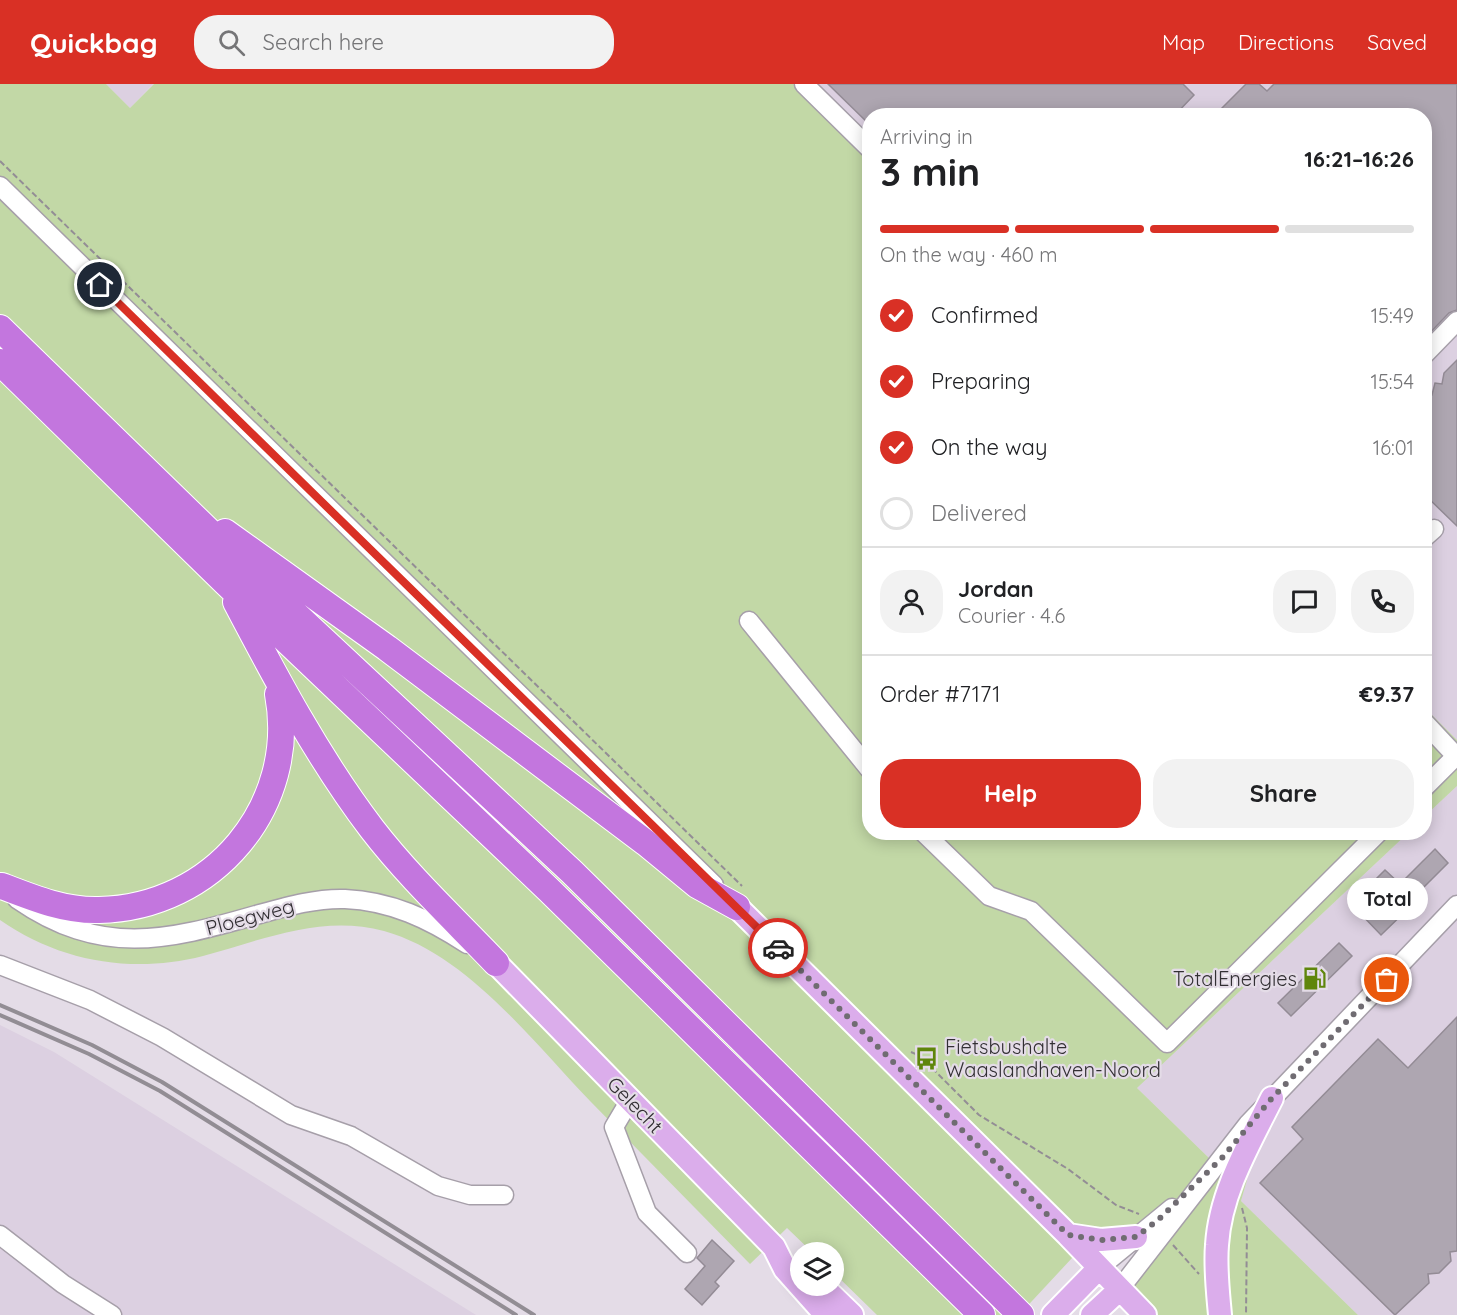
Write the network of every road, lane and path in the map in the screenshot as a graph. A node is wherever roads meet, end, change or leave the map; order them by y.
1 (804, 84) edge
2 (862, 141) edge
3 (0, 161) edge
4 (0, 186) edge
5 (1457, 321) edge
6 (0, 328) edge
7 (1432, 347) edge
8 (0, 362) edge
9 (177, 500) junction
10 (226, 583) junction
11 (749, 621) dead end
12 (275, 679) junction
13 (1432, 730) edge
14 (862, 761) edge
15 (1432, 780) edge
16 (931, 840) edge
17 (1371, 840) edge
18 (1, 885) edge
19 (740, 897) junction
20 (1457, 905) edge
21 (1457, 915) edge
22 (1424, 942) junction
23 (496, 963) junction
24 (0, 965) edge
25 (911, 1052) dead end
26 (1272, 1098) junction
27 (630, 1100) junction
28 (1222, 1158) junction
29 (504, 1195) dead end
30 (1241, 1204) dead end
31 (1141, 1215) dead end
32 (0, 1235) edge
33 (1068, 1235) junction
34 (1136, 1237) junction
35 (1173, 1245) dead end
36 (774, 1247) junction
37 (687, 1253) dead end
38 (790, 1258) edge
39 (1099, 1268) junction
40 (1206, 1280) dead end
41 (1119, 1290) junction
42 (832, 1296) edge
43 (1060, 1308) edge
44 (112, 1315) edge
45 (826, 1315) edge
46 (852, 1315) edge
47 (982, 1315) edge
48 (1021, 1315) edge
49 (1092, 1315) edge
50 (1145, 1315) edge
51 (1220, 1315) edge
52 (1246, 1315) edge

1 - 2 street
3 - 19 path
4 - 19 street
5 - 7 street
6 - 9 highway
8 - 10 highway
9 - 19 highway
9 - 48 highway
10 - 12 highway
10 - 47 highway
11 - 14 street
12 - 18 highway
12 - 23 highway
13 - 15 street
16 - 17 street
18 - 23 street, Ploegweg
19 - 33 main road
20 - 22 street
21 - 22 street
22 - 26 street
23 - 27 main road, Gelecht
24 - 29 street
25 - 31 path
26 - 28 street
26 - 51 main road
27 - 36 main road, Gelecht
27 - 37 street
28 - 34 street
28 - 41 street
30 - 52 path
32 - 44 street
33 - 34 main road
33 - 39 main road
34 - 39 street
35 - 40 path
36 - 38 main road
36 - 45 main road
39 - 41 main road
39 - 43 main road
41 - 49 main road
41 - 50 main road
42 - 46 main road

